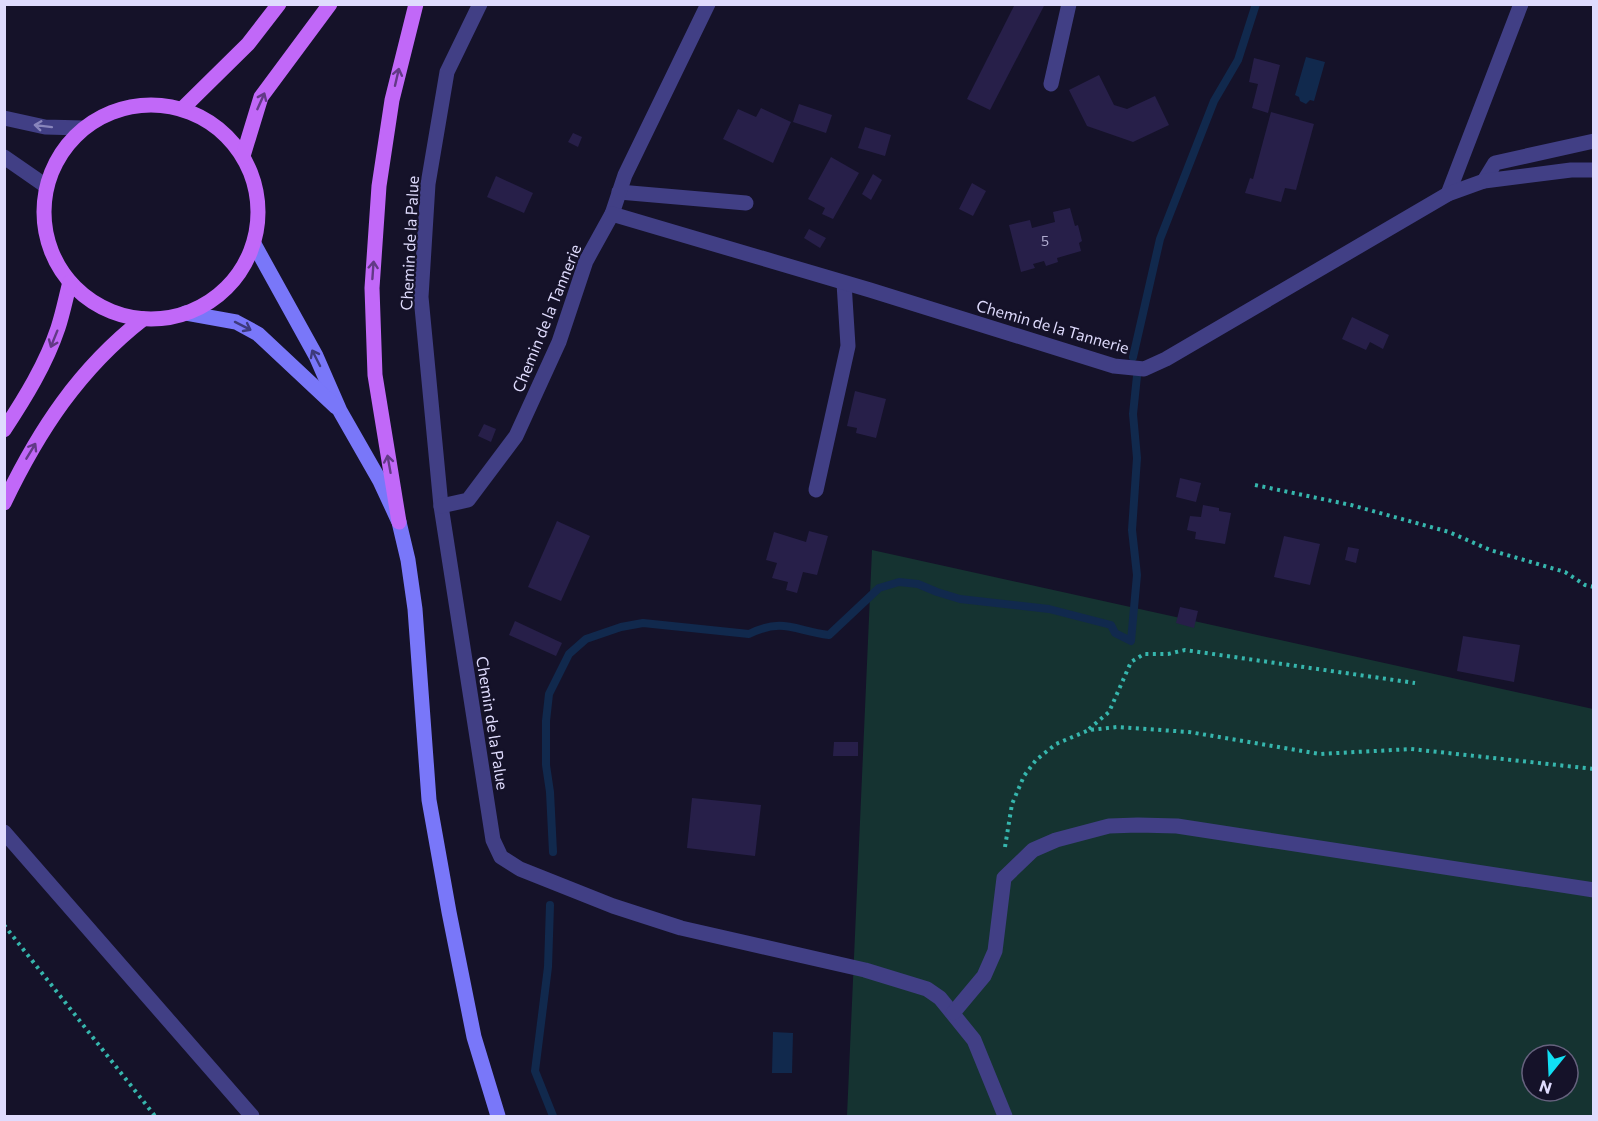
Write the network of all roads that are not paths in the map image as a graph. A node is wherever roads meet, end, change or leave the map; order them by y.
1 (279, 4) edge
2 (330, 4) edge
3 (416, 4) edge
4 (480, 4) edge
5 (708, 4) edge
6 (1069, 4) edge
7 (1521, 4) edge
8 (1051, 84) dead end
9 (182, 109) junction
10 (4, 118) edge
11 (83, 128) junction
12 (1593, 141) edge
13 (243, 156) junction
14 (4, 157) edge
15 (1593, 170) edge
16 (1484, 181) junction
17 (46, 186) junction
18 (619, 192) junction
19 (1448, 194) junction
20 (746, 203) dead end
21 (612, 214) junction
22 (254, 244) junction
23 (70, 282) junction
24 (844, 283) junction
25 (186, 313) junction
26 (144, 319) junction
27 (340, 411) junction
28 (4, 430) edge
29 (816, 490) dead end
30 (4, 502) edge
31 (441, 506) junction
32 (399, 522) junction
33 (4, 832) edge
34 (1593, 890) edge
35 (953, 1012) junction
36 (252, 1116) edge
37 (498, 1116) edge
38 (1005, 1116) edge

1 - 9 main road
13 -> 2 main road
32 -> 3 main road
4 - 31 street, Chemin de la Palue
5 - 18 street, Chemin de la Tannerie
6 - 8 street
7 - 19 street
9 - 11 main road
9 - 13 main road
11 -> 10 street
11 - 17 main road
12 - 16 street
13 - 22 main road
14 - 17 street
15 - 16 street, Chemin de la Tannerie
16 - 19 street, Chemin de la Tannerie
17 - 23 main road
18 - 20 street
18 - 21 street, Chemin de la Tannerie
19 - 24 street, Chemin de la Tannerie
21 - 24 street, Chemin de la Tannerie
21 - 31 street, Chemin de la Tannerie
22 - 25 main road
27 -> 22 main road
23 - 26 main road
23 -> 28 main road
24 - 29 street
25 - 26 main road
25 -> 27 main road
30 -> 26 main road
27 - 32 main road
31 - 35 street, Chemin de la Palue
32 - 37 main road
33 - 36 street
34 - 35 street
35 - 38 street, Chemin de la Palue

